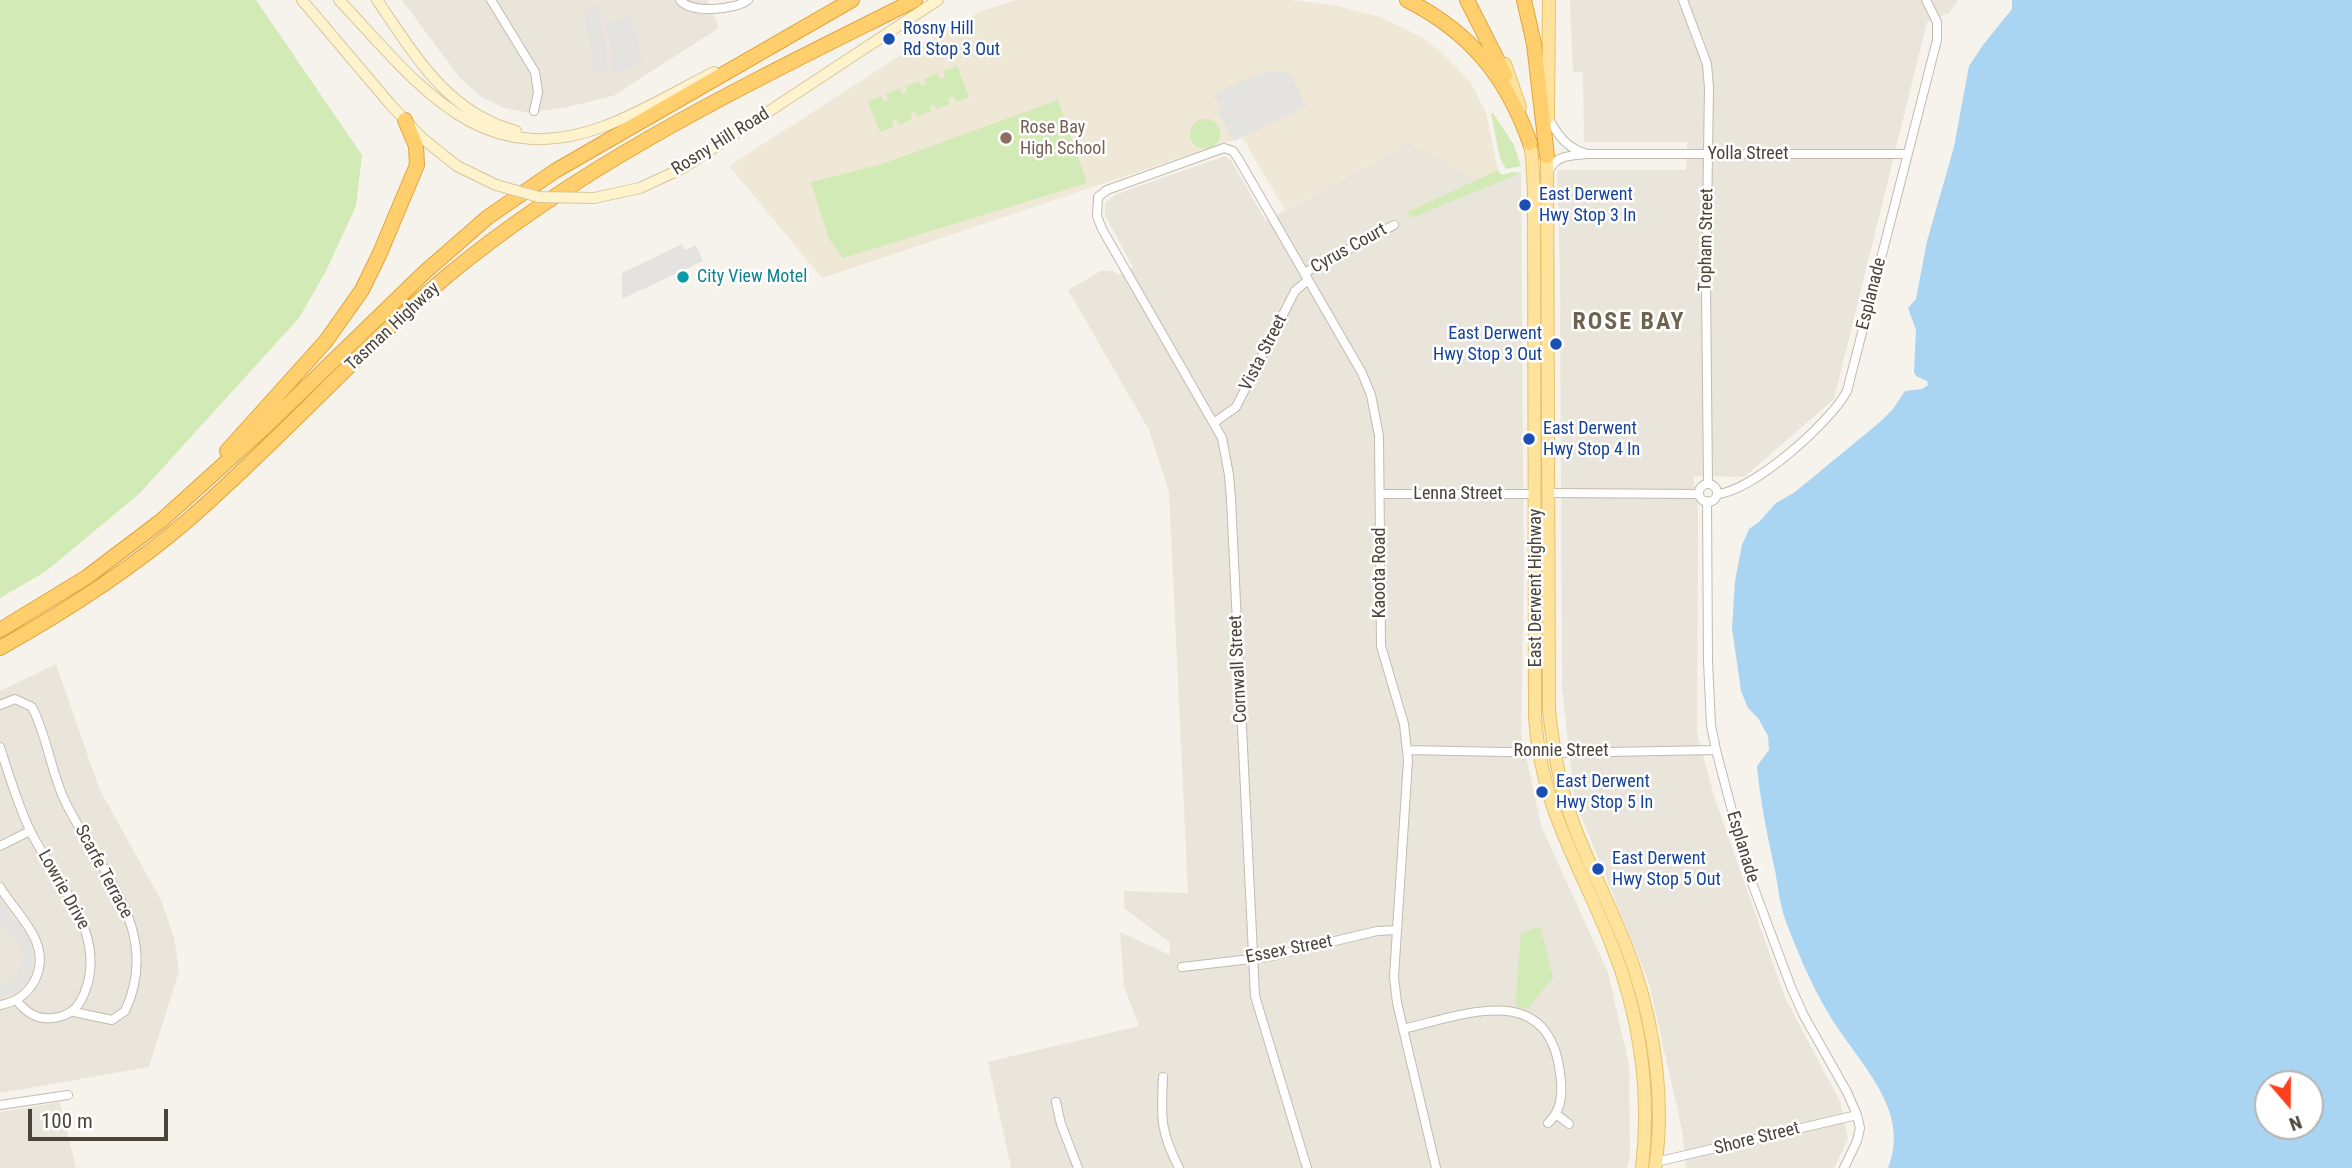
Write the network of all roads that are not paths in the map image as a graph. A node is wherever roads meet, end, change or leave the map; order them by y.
1 (302, 0) edge
2 (339, 0) edge
3 (377, 0) edge
4 (491, 0) edge
5 (680, 0) edge
6 (748, 0) edge
7 (852, 0) edge
8 (897, 0) edge
9 (915, 0) edge
10 (937, 0) edge
11 (1407, 0) edge
12 (1467, 0) edge
13 (1475, 0) edge
14 (1524, 0) edge
15 (1549, 0) edge
16 (1683, 0) edge
17 (1926, 0) edge
18 (818, 48) junction
19 (758, 54) junction
20 (1518, 102) junction
21 (534, 111) dead end
22 (1548, 117) junction
23 (405, 120) junction
24 (589, 132) junction
25 (1530, 142) junction
26 (1588, 154) junction
27 (1907, 154) junction
28 (1708, 155) junction
29 (1547, 156) junction
30 (1547, 180) junction
31 (1098, 197) joint
32 (1394, 225) dead end
33 (1306, 276) junction
34 (1215, 422) junction
35 (1708, 484) junction
36 (1380, 494) junction
37 (1542, 494) junction
38 (1699, 494) junction
39 (1717, 494) junction
40 (1707, 501) junction
41 (161, 521) junction
42 (0, 630) edge
43 (0, 648) edge
44 (0, 705) edge
45 (0, 747) edge
46 (1407, 750) junction
47 (1716, 750) junction
48 (1538, 752) junction
49 (1554, 753) junction
50 (30, 831) junction
51 (0, 846) edge
52 (0, 887) edge
53 (1396, 930) junction
54 (1253, 958) junction
55 (1182, 967) dead end
56 (16, 1000) junction
57 (0, 1005) edge
58 (74, 1012) junction
59 (1403, 1029) junction
60 (1163, 1077) dead end
61 (68, 1095) dead end
62 (1056, 1102) dead end
63 (0, 1105) edge
64 (1558, 1115) junction
65 (1857, 1115) junction
66 (1548, 1123) dead end
67 (1569, 1124) dead end
68 (1655, 1165) edge
69 (1078, 1168) edge
70 (1180, 1168) edge
71 (1307, 1168) edge
72 (1436, 1168) edge
73 (1642, 1168) edge
74 (1844, 1168) edge

1 - 23 main road, Rosny Hill Road
2 - 24 main road
3 - 24 main road
4 - 21 street
5 - 6 street
7 - 19 highway, Tasman Highway
8 - 18 highway, Tasman Highway
9 - 18 highway, Tasman Highway
10 - 23 main road, Rosny Hill Road, bridge
11 - 25 highway
12 - 20 highway
13 - 20 main road, East Derwent Highway
14 - 29 highway
15 - 22 main road, East Derwent Highway
16 - 28 street, Topham Street
17 - 27 street, Esplanade
18 - 43 highway, Tasman Highway
19 - 24 main road, Tasman Highway
19 - 41 highway, Tasman Highway
20 - 25 main road, East Derwent Highway
22 - 26 street
22 - 29 main road, East Derwent Highway
23 - 41 highway
25 - 37 main road, East Derwent Highway
26 - 28 street, Yolla Street
26 - 30 street, Yolla Street
27 - 28 street, Yolla Street
27 - 39 street, Esplanade
28 - 35 street, Topham Street
29 - 30 main road, East Derwent Highway
30 - 37 main road, East Derwent Highway
31 - 33 street, Kaoota Road
31 - 34 street, Cornwall Street
32 - 33 street, Cyrus Court
33 - 34 street, Vista Street
33 - 36 street, Kaoota Road
34 - 54 street, Cornwall Street
35 - 38 street
35 - 39 street
36 - 37 street, Lenna Street
36 - 46 street, Kaoota Road
37 - 38 street, Lenna Street
37 - 48 main road, East Derwent Highway
37 - 49 main road, East Derwent Highway
38 - 40 street
39 - 40 street
40 - 47 street, Esplanade
41 - 42 highway, Tasman Highway
44 - 58 street, Scarfe Terrace
45 - 50 street, Lowrie Drive
46 - 48 street, Ronnie Street
46 - 53 street, Kaoota Road
47 - 49 street, Ronnie Street
47 - 65 street, Esplanade
48 - 49 street, Ronnie Street
48 - 73 main road, East Derwent Highway
49 - 68 main road, East Derwent Highway
50 - 51 street
50 - 58 street, Lowrie Drive
52 - 56 street
53 - 54 street, Essex Street
53 - 59 street, Kaoota Road
54 - 55 street, Essex Street
54 - 71 street, Cornwall Street
56 - 57 street
56 - 58 street
59 - 64 street
59 - 72 street, Kaoota Road
60 - 70 street
61 - 63 street
62 - 69 street
64 - 66 street
64 - 67 street
65 - 68 street, Shore Street
65 - 74 street

